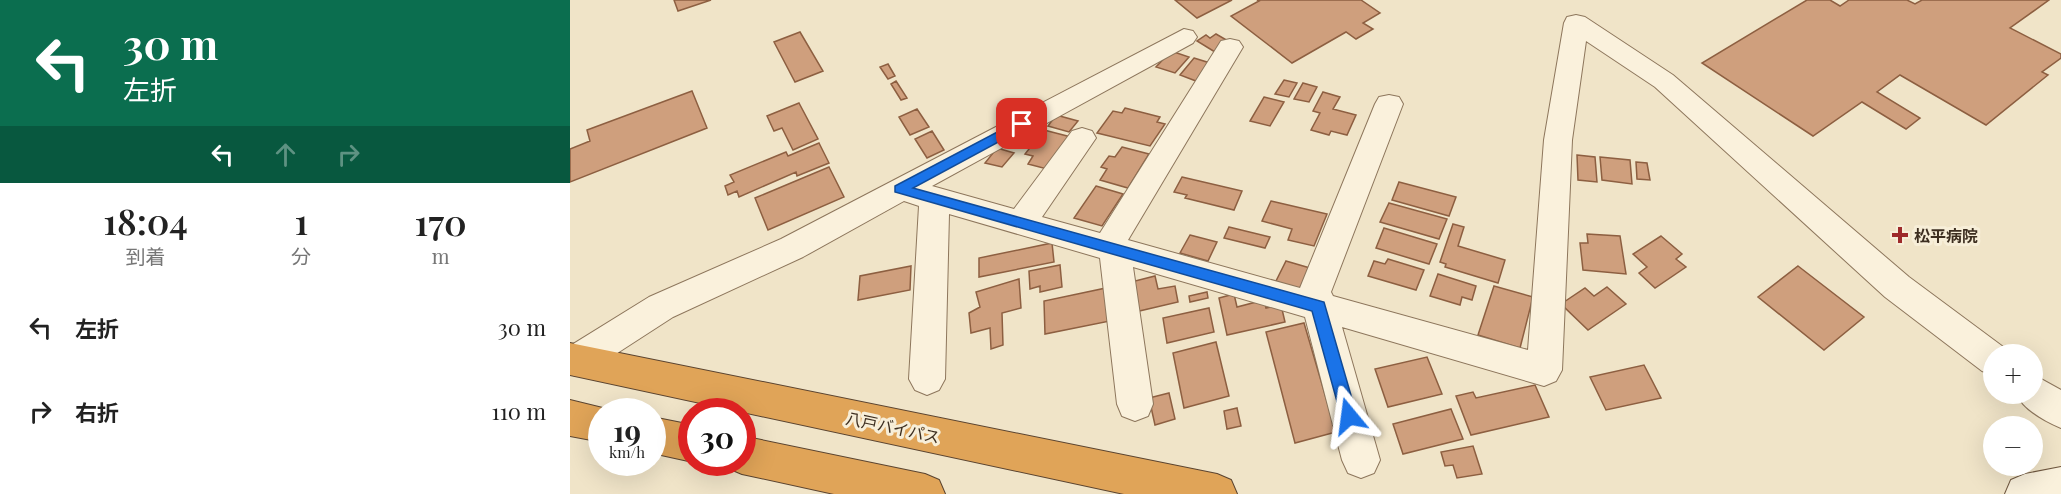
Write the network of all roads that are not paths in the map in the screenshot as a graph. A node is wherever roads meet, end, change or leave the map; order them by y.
1 (1184, 37) dead end
2 (1230, 48) dead end
3 (1389, 104) dead end
4 (1082, 138) dead end
5 (900, 189) junction
6 (934, 198) junction
7 (1021, 223) junction
8 (1112, 248) junction
9 (1318, 306) junction
10 (1983, 352) edge
11 (573, 360) edge
12 (927, 379) dead end
13 (2043, 398) edge
14 (1135, 404) dead end
15 (2061, 411) edge
16 (570, 418) edge
17 (588, 421) edge
18 (756, 458) edge
19 (1361, 460) dead end
20 (2061, 486) edge
21 (925, 494) edge
22 (1217, 494) edge
23 (2025, 494) edge

1 - 5 street
2 - 8 street
3 - 9 street
4 - 7 street
5 - 6 street
5 - 11 street
6 - 7 street
6 - 12 street
7 - 8 street
8 - 9 street
8 - 14 street
9 - 10 street
9 - 19 street
11 - 22 highway, 八戸バイパス
13 - 15 street
16 - 17 highway
18 - 21 highway
20 - 23 street

